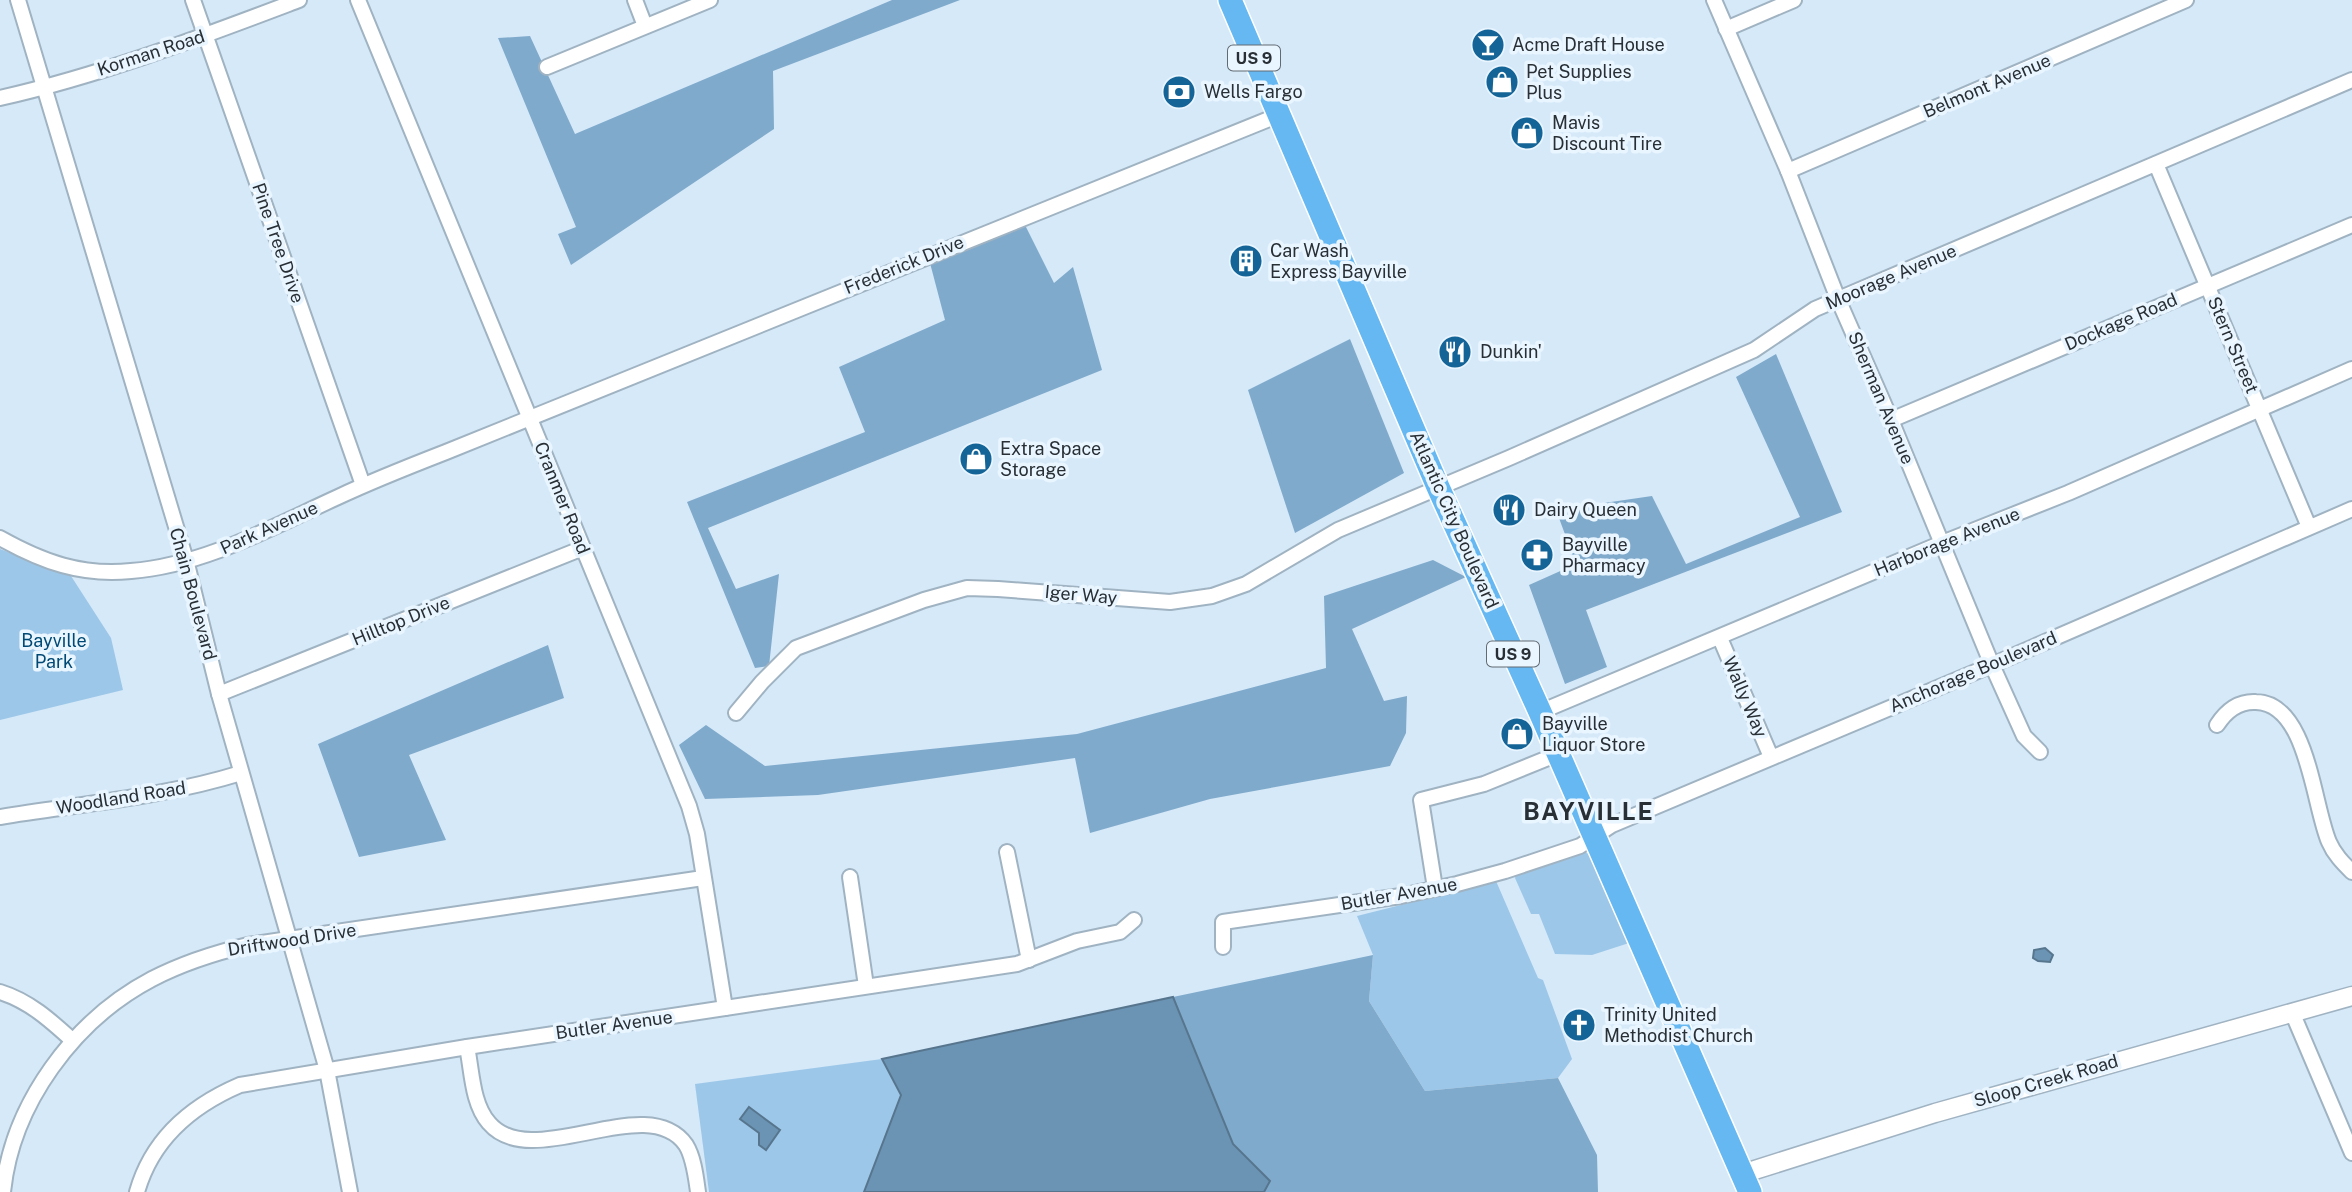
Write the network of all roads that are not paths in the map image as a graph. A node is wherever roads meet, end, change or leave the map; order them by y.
1 (18, 0) edge
2 (193, 0) edge
3 (299, 0) edge
4 (358, 0) edge
5 (635, 0) edge
6 (710, 0) edge
7 (1230, 0) edge
8 (1714, 0) edge
9 (1794, 0) edge
10 (2186, 0) edge
11 (645, 26) junction
12 (1726, 29) junction
13 (205, 36) junction
14 (547, 67) dead end
15 (2352, 80) edge
16 (45, 88) junction
17 (0, 98) edge
18 (1279, 115) junction
19 (2156, 164) junction
20 (1788, 171) junction
21 (2352, 225) edge
22 (2207, 286) junction
23 (1838, 299) junction
24 (2352, 369) edge
25 (2260, 408) junction
26 (530, 418) junction
27 (1891, 420) junction
28 (363, 485) junction
29 (1438, 487) junction
30 (2352, 509) edge
31 (2309, 527) junction
32 (0, 538) edge
33 (1942, 543) junction
34 (583, 548) junction
35 (186, 560) junction
36 (1720, 638) junction
37 (1992, 665) junction
38 (219, 694) junction
39 (1540, 712) junction
40 (736, 713) dead end
41 (2217, 725) dead end
42 (2040, 752) dead end
43 (1558, 754) junction
44 (1771, 757) junction
45 (241, 773) junction
46 (0, 817) edge
47 (1594, 836) junction
48 (1007, 852) dead end
49 (2352, 872) edge
50 (850, 877) dead end
51 (703, 878) junction
52 (1435, 888) junction
53 (1134, 920) dead end
54 (288, 939) junction
55 (1223, 947) dead end
56 (1029, 960) junction
57 (866, 986) junction
58 (0, 992) edge
59 (2352, 996) edge
60 (725, 1008) junction
61 (2292, 1012) junction
62 (72, 1040) junction
63 (467, 1047) junction
64 (327, 1070) junction
65 (2352, 1153) edge
66 (2, 1174) edge
67 (1746, 1183) edge
68 (3, 1192) edge
69 (137, 1192) edge
70 (350, 1192) edge
71 (698, 1192) edge

1 - 16 street, Chain Boulevard
2 - 13 street, Pine Tree Drive
3 - 13 street, Korman Road
4 - 26 street, Cranmer Road
5 - 11 street
6 - 11 street
7 - 18 highway, Atlantic City Boulevard / US 9
8 - 12 street, Sherman Avenue
9 - 12 street
10 - 20 street, Belmont Avenue
11 - 14 street
12 - 20 street, Sherman Avenue
13 - 16 street, Korman Road
13 - 28 street, Pine Tree Drive
15 - 19 street, Moorage Avenue
16 - 17 street, Korman Road
16 - 35 street, Chain Boulevard
18 - 26 street, Frederick Drive
18 - 29 highway, Atlantic City Boulevard / US 9
19 - 22 street, Stern Street
19 - 23 street, Moorage Avenue
20 - 23 street, Sherman Avenue
21 - 22 street, Dockage Road
22 - 25 street, Stern Street
22 - 27 street, Dockage Road
23 - 27 street, Sherman Avenue
23 - 29 street, Moorage Avenue
24 - 25 street, Harborage Avenue
25 - 31 street, Stern Street
25 - 33 street, Harborage Avenue
26 - 28 street, Park Avenue
26 - 34 street, Cranmer Road
27 - 33 street, Sherman Avenue
28 - 35 street, Park Avenue
29 - 39 highway, Atlantic City Boulevard / US 9
29 - 40 street, Iger Way
30 - 31 street, Anchorage Boulevard
31 - 37 street, Anchorage Boulevard
32 - 35 street, Park Avenue
33 - 36 street, Harborage Avenue
33 - 37 street, Sherman Avenue
34 - 38 street, Hilltop Drive
34 - 51 street, Cranmer Road
35 - 38 street, Chain Boulevard
36 - 39 street, Harborage Avenue
36 - 44 street, Wally Way
37 - 42 street, Sherman Avenue
37 - 44 street, Anchorage Boulevard
38 - 45 street, Chain Boulevard
39 - 43 highway, Atlantic City Boulevard / US 9
41 - 49 street
43 - 47 highway, Atlantic City Boulevard / US 9
43 - 52 street
44 - 47 street, Anchorage Boulevard
45 - 46 street, Woodland Road
45 - 54 street, Chain Boulevard
47 - 52 street, Butler Avenue
47 - 67 highway, Atlantic City Boulevard / US 9
48 - 56 street
50 - 57 street
51 - 54 street, Driftwood Drive
51 - 60 street, Cranmer Road
52 - 55 street, Butler Avenue
53 - 56 street, Butler Avenue
54 - 62 street, Driftwood Drive
54 - 64 street, Chain Boulevard
56 - 57 street, Butler Avenue
57 - 60 street, Butler Avenue
58 - 62 street
59 - 61 street, Sloop Creek Road
60 - 63 street, Butler Avenue
61 - 65 street
61 - 67 street, Sloop Creek Road
62 - 66 street, Driftwood Drive
63 - 64 street, Butler Avenue
63 - 71 street
64 - 69 street, Butler Avenue
64 - 70 street, Chain Boulevard
66 - 68 street, Driftwood Drive

